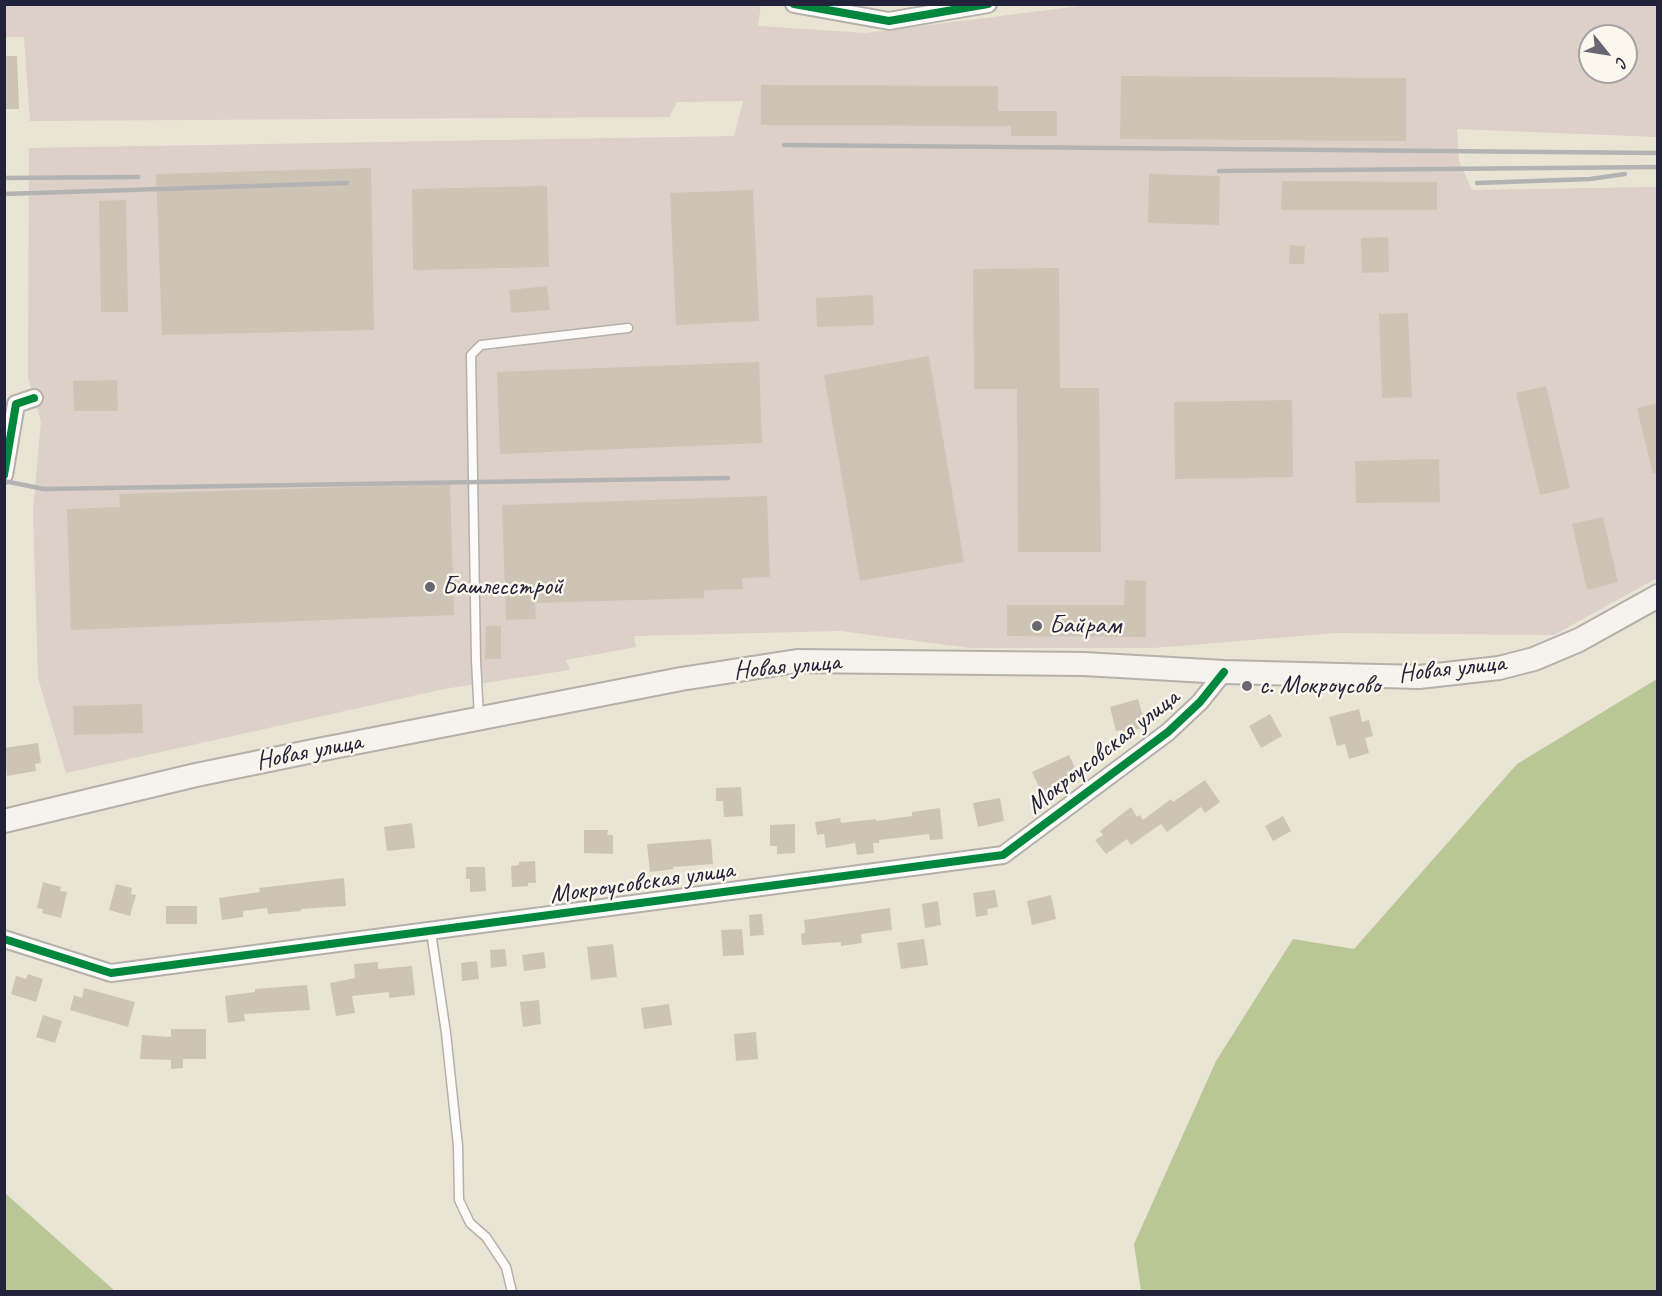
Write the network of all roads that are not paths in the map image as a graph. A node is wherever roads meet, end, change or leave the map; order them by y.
1 (794, 4) edge
2 (988, 4) edge
3 (838, 8) edge
4 (628, 328) dead end
5 (34, 398) dead end
6 (4, 474) edge
7 (1658, 596) edge
8 (1224, 672) junction
9 (479, 719) junction
10 (4, 821) edge
11 (431, 932) junction
12 (4, 939) edge
13 (512, 1292) edge

1 - 3 street
2 - 3 street
4 - 9 lane
5 - 6 street
7 - 8 main road, Новая улица
8 - 9 main road, Новая улица
8 - 11 street, Мокроусовская улица
9 - 10 main road, Новая улица
11 - 12 street, Мокроусовская улица
11 - 13 lane

